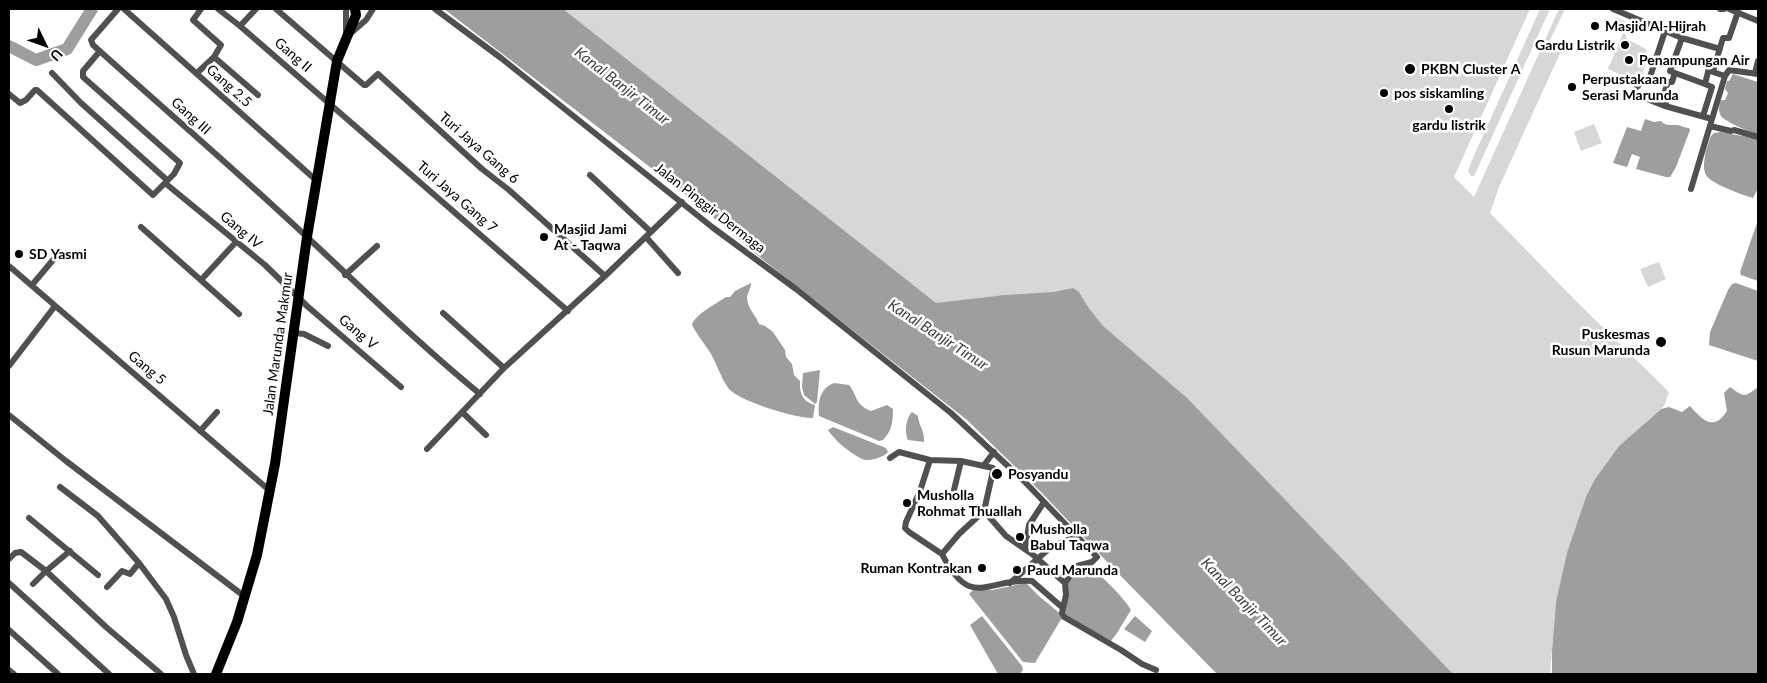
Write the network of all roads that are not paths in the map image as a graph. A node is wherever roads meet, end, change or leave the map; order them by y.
1 (118, 9) edge
2 (124, 9) edge
3 (201, 9) edge
4 (218, 9) edge
5 (256, 9) edge
6 (276, 9) edge
7 (346, 9) edge
8 (373, 9) edge
9 (435, 9) edge
10 (1614, 9) edge
11 (1720, 9) edge
12 (1724, 9) edge
13 (1729, 9) edge
14 (358, 11) edge
15 (1738, 12) junction
16 (1758, 21) edge
17 (240, 26) junction
18 (1665, 31) junction
19 (346, 37) junction
20 (1682, 38) junction
21 (1720, 48) junction
22 (100, 51) junction
23 (214, 56) junction
24 (337, 61) junction
25 (1758, 61) edge
26 (1714, 68) junction
27 (52, 73) dead end
28 (196, 73) junction
29 (1675, 73) junction
30 (1756, 73) edge
31 (1725, 76) junction
32 (1705, 84) junction
33 (1637, 87) dead end
34 (9, 94) edge
35 (258, 94) dead end
36 (1634, 94) dead end
37 (330, 103) junction
38 (1665, 106) junction
39 (1703, 116) junction
40 (1712, 118) junction
41 (1710, 126) junction
42 (1758, 137) edge
43 (590, 175) dead end
44 (318, 181) junction
45 (166, 182) junction
46 (1691, 189) dead end
47 (682, 202) junction
48 (141, 227) dead end
49 (649, 235) junction
50 (307, 237) junction
51 (236, 242) junction
52 (377, 246) dead end
53 (53, 260) dead end
54 (9, 266) edge
55 (678, 274) dead end
56 (345, 275) junction
57 (605, 276) junction
58 (202, 280) junction
59 (32, 285) junction
60 (298, 298) junction
61 (55, 306) junction
62 (568, 311) junction
63 (442, 313) dead end
64 (239, 314) dead end
65 (294, 333) junction
66 (328, 346) dead end
67 (9, 366) edge
68 (504, 368) junction
69 (401, 387) dead end
70 (480, 394) junction
71 (217, 412) dead end
72 (462, 412) junction
73 (9, 415) edge
74 (200, 431) junction
75 (486, 435) dead end
76 (427, 449) dead end
77 (994, 452) junction
78 (890, 458) dead end
79 (930, 460) junction
80 (961, 461) junction
81 (984, 465) junction
82 (60, 487) dead end
83 (269, 490) junction
84 (954, 490) dead end
85 (1044, 502) junction
86 (984, 511) junction
87 (29, 518) dead end
88 (1076, 536) junction
89 (1025, 549) junction
90 (70, 551) junction
91 (942, 554) junction
92 (1037, 558) junction
93 (9, 559) edge
94 (139, 563) junction
95 (46, 572) junction
96 (98, 575) dead end
97 (1065, 582) junction
98 (9, 583) edge
99 (1010, 583) junction
100 (33, 584) dead end
101 (107, 587) dead end
102 (244, 596) junction
103 (1063, 608) junction
104 (9, 630) edge
105 (9, 670) edge
106 (1156, 670) dead end
107 (14, 674) edge
108 (58, 674) edge
109 (109, 674) edge
110 (161, 674) edge
111 (194, 674) edge
112 (216, 674) edge

1 - 22 street
2 - 28 street, Gang 2.5
3 - 23 street
4 - 17 street, Gang II
5 - 17 street
6 - 24 street
7 - 19 street
8 - 19 street
9 - 47 street, Jalan Pinggir Dermaga
10 - 18 street
11 - 12 street
13 - 15 street
14 - 19 main road, Jalan Marunda Makmur
15 - 16 street
15 - 21 street
17 - 37 street, Gang II
18 - 20 street
18 - 33 street
19 - 24 main road, Jalan Marunda Makmur
20 - 21 street
20 - 29 street
21 - 26 street
22 - 45 street
22 - 50 street, Gang III
23 - 28 street
23 - 35 street
24 - 37 main road, Jalan Marunda Makmur
24 - 57 street, Turi Jaya Gang 6
25 - 30 street
26 - 31 street
26 - 32 street
27 - 45 street, Gang IV
28 - 44 street, Gang 2.5
29 - 32 street
29 - 38 street
30 - 31 street
31 - 40 street
32 - 39 street
34 - 45 street
36 - 38 street
37 - 44 main road, Jalan Marunda Makmur
37 - 62 street, Turi Jaya Gang 7
38 - 39 street
39 - 40 street
40 - 41 street
41 - 42 street
41 - 46 street
43 - 49 street
44 - 50 main road, Jalan Marunda Makmur
45 - 51 street, Gang IV
47 - 49 street
47 - 77 street, Jalan Pinggir Dermaga
48 - 58 street
49 - 55 street
49 - 57 street
50 - 56 street, Gang III
50 - 60 main road, Jalan Marunda Makmur
51 - 58 street
51 - 60 street, Gang IV
52 - 56 street
53 - 59 street
54 - 59 street, Gang 5
56 - 70 street, Gang III
57 - 62 street
58 - 64 street
59 - 61 street, Gang 5
60 - 65 main road, Jalan Marunda Makmur
60 - 69 street, Gang V
61 - 67 street
61 - 74 street, Gang 5
62 - 68 street
63 - 68 street
65 - 66 street
65 - 83 main road, Jalan Marunda Makmur
68 - 70 street
70 - 72 street
71 - 74 street
72 - 75 street
72 - 76 street
73 - 102 street
74 - 83 street, Gang 5
77 - 81 street
77 - 85 street, Jalan Pinggir Dermaga
78 - 79 street
79 - 80 street
79 - 91 street
80 - 81 street
80 - 84 street
81 - 86 street
82 - 94 street
83 - 102 main road, Jalan Marunda Makmur
85 - 88 street, Jalan Pinggir Dermaga
85 - 89 street
86 - 89 street
86 - 91 street
87 - 90 street
88 - 92 street
88 - 97 street, Jalan Pinggir Dermaga
89 - 92 street
90 - 95 street
90 - 96 street
91 - 99 street
92 - 97 street
92 - 99 street
93 - 95 street
94 - 101 street
94 - 111 street
95 - 100 street
95 - 110 street
97 - 103 street
98 - 109 street
99 - 103 street
102 - 112 main road, Jalan Marunda Makmur
103 - 106 street
104 - 108 street
105 - 107 street

